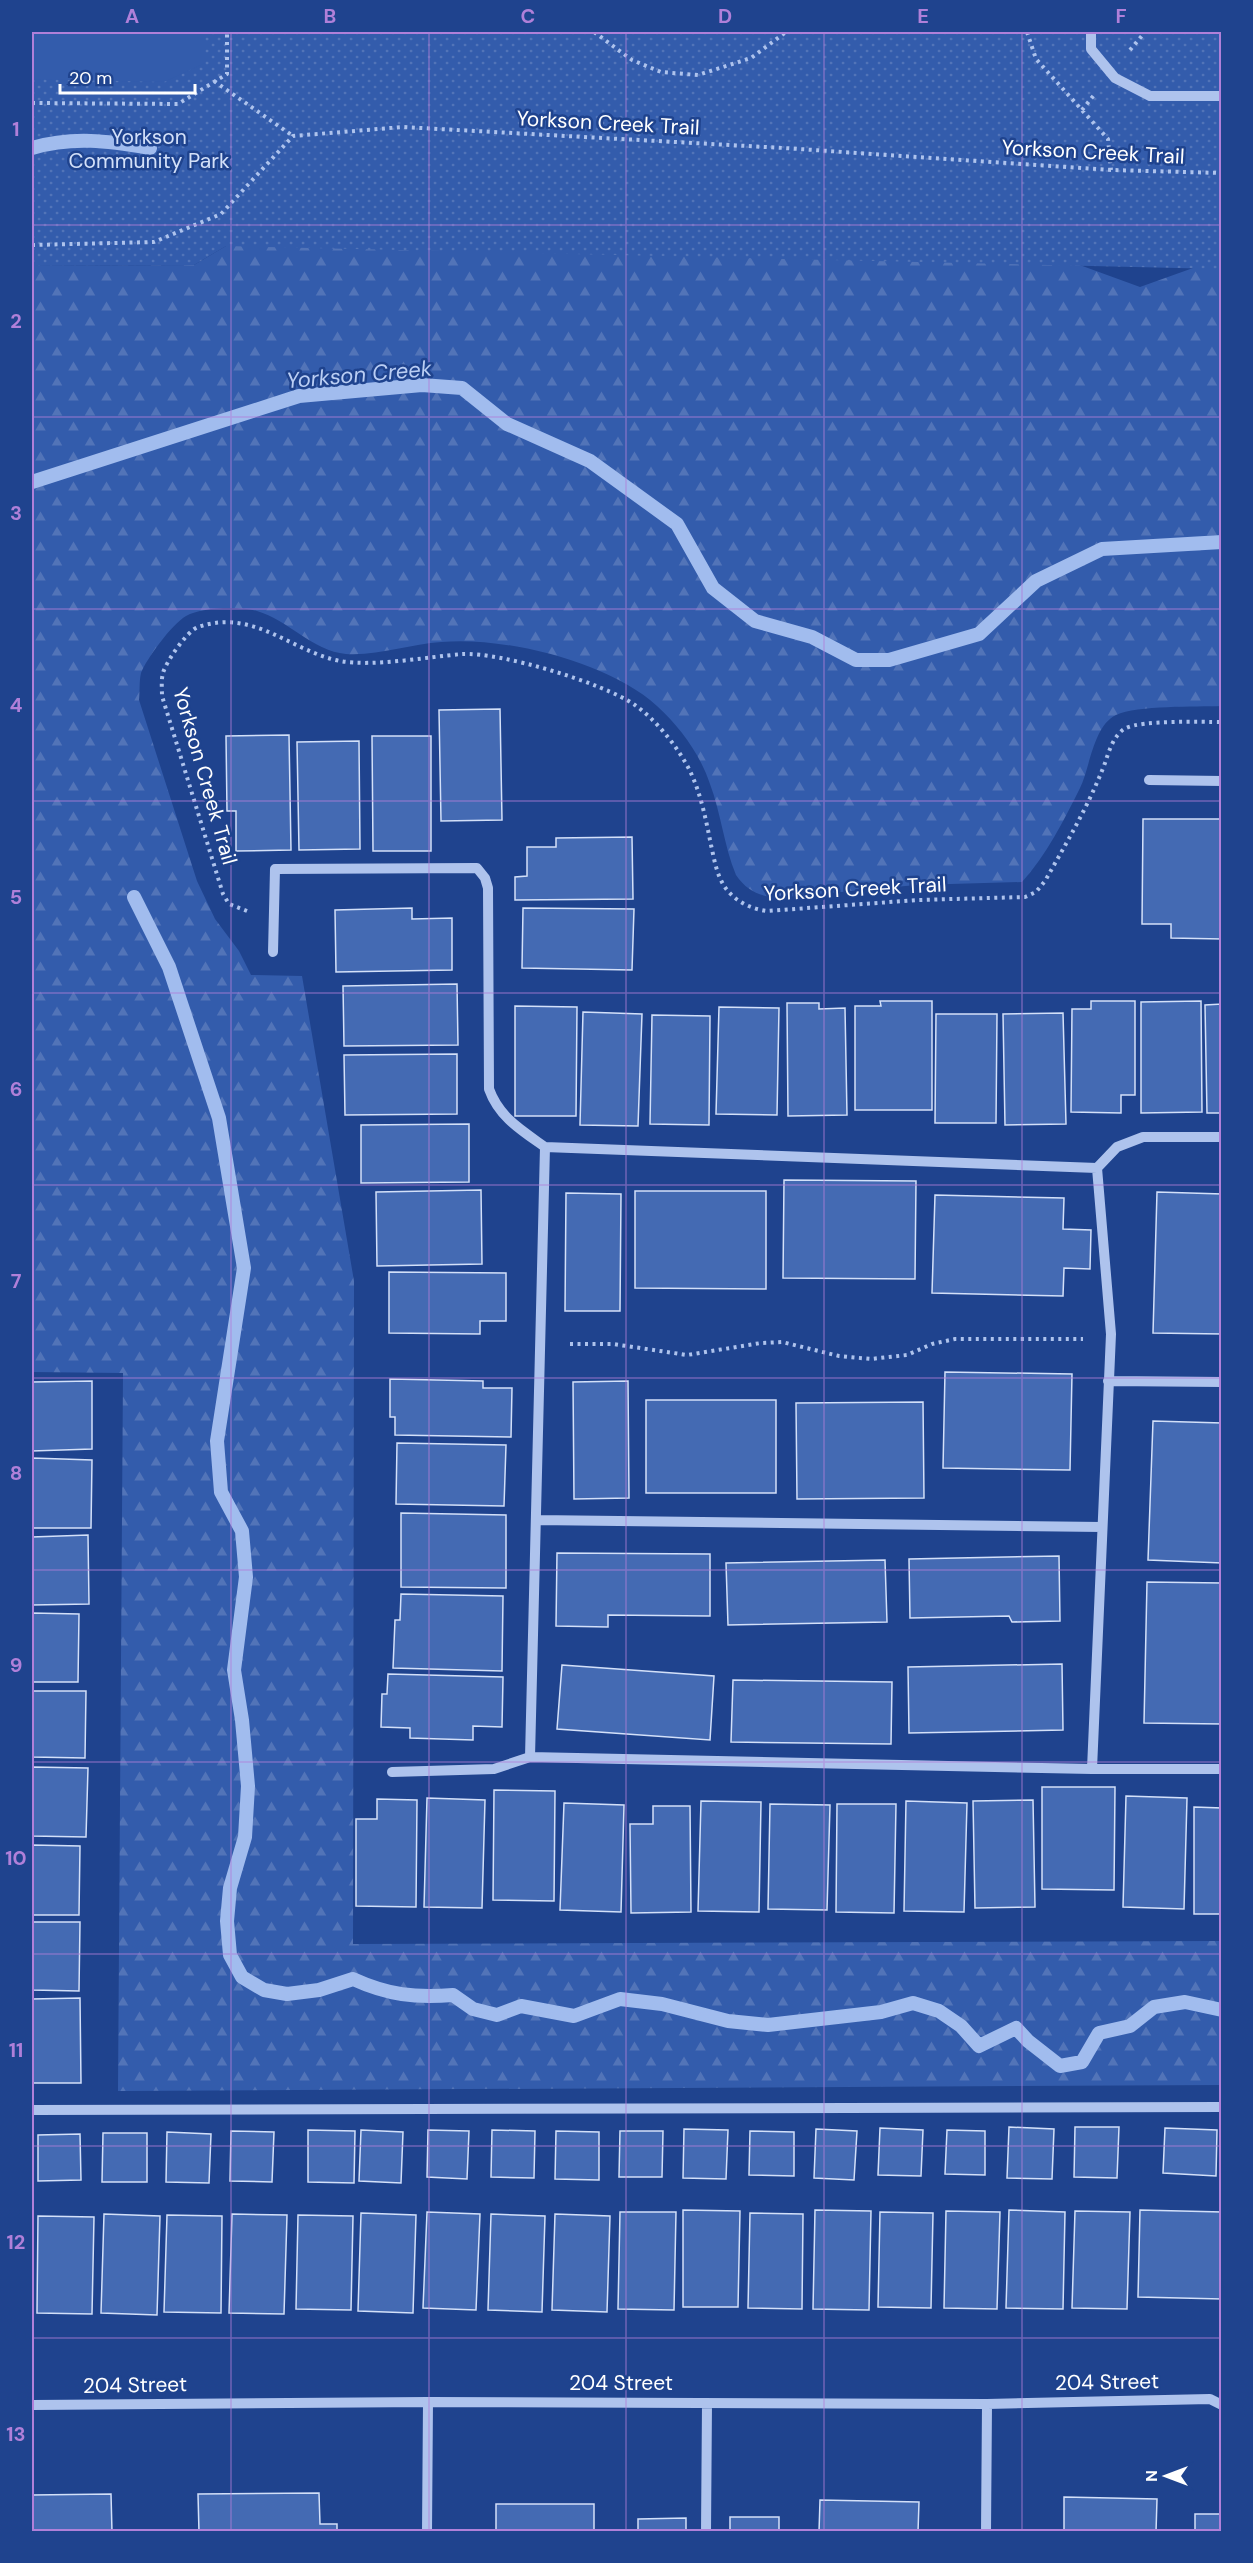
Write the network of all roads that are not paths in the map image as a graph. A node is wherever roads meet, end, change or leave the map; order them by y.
1 (1091, 32) edge
2 (1221, 96) edge
3 (1149, 780) dead end
4 (1221, 781) edge
5 (273, 952) dead end
6 (1221, 1137) edge
7 (545, 1147) junction
8 (1097, 1168) junction
9 (1108, 1381) junction
10 (1221, 1382) edge
11 (536, 1520) junction
12 (1102, 1527) junction
13 (530, 1757) junction
14 (1092, 1769) junction
15 (1221, 1769) edge
16 (392, 1772) dead end
17 (1221, 2107) edge
18 (32, 2110) edge
19 (1221, 2393) edge
20 (1210, 2399) junction
21 (428, 2402) junction
22 (707, 2403) junction
23 (987, 2404) junction
24 (1221, 2405) edge
25 (32, 2406) edge
26 (427, 2532) edge
27 (706, 2532) edge
28 (986, 2532) edge

1 - 2 street
3 - 4 street
5 - 7 street
6 - 8 street
7 - 8 street
7 - 11 street
8 - 9 street
9 - 10 street
9 - 12 street
11 - 12 street
11 - 13 street
12 - 14 street
13 - 14 street
13 - 16 street
14 - 15 street
17 - 18 street
19 - 20 street, 204 Street
20 - 23 street, 204 Street
20 - 24 street, 204 Street
21 - 22 street, 204 Street
21 - 25 street, 204 Street
21 - 26 street
22 - 23 street, 204 Street
22 - 27 street
23 - 28 street

